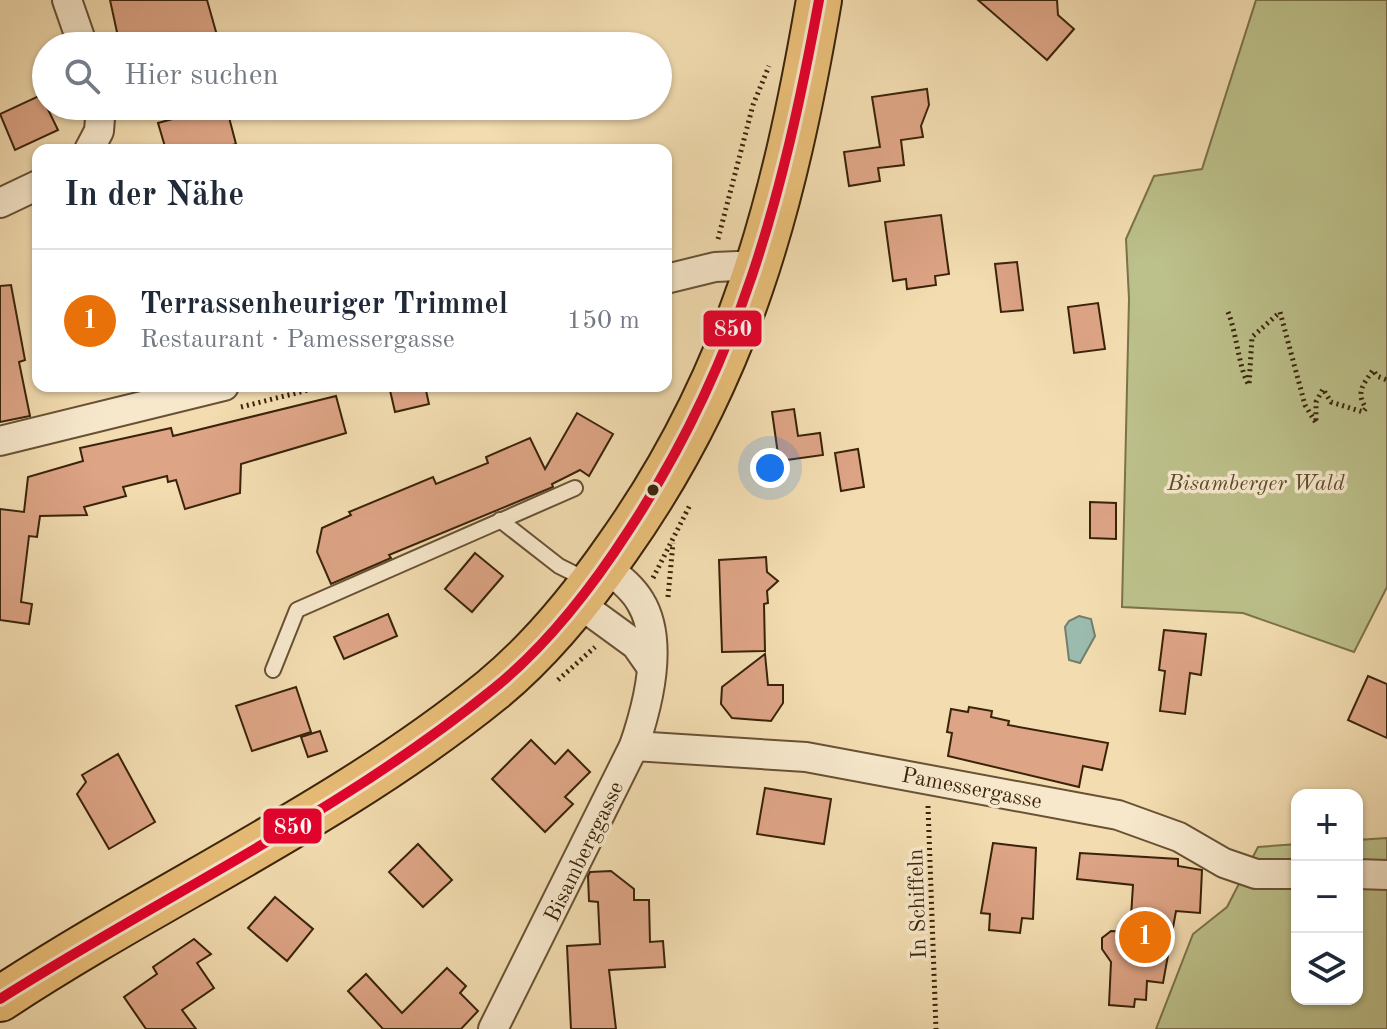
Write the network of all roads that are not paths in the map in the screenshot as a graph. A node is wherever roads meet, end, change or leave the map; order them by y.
1 (67, 0) edge
2 (819, 0) edge
3 (78, 32) edge
4 (100, 120) edge
5 (92, 144) edge
6 (32, 188) edge
7 (0, 203) edge
8 (761, 265) junction
9 (672, 278) edge
10 (200, 392) edge
11 (0, 441) edge
12 (575, 488) dead end
13 (500, 520) junction
14 (592, 583) junction
15 (650, 665) junction
16 (273, 670) dead end
17 (634, 746) junction
18 (1291, 874) edge
19 (1363, 874) edge
20 (1387, 875) edge
21 (0, 999) edge
22 (493, 1029) edge

1 - 3 street
2 - 8 main road
4 - 5 street
6 - 7 street
8 - 9 street
8 - 14 main road
10 - 11 street
12 - 13 lane
13 - 14 lane
13 - 16 lane
14 - 15 street
14 - 15 street, Bisamberggasse
14 - 21 main road
15 - 17 street, Bisamberggasse
17 - 18 street, Pamessergasse
17 - 22 street, Bisamberggasse
19 - 20 street

